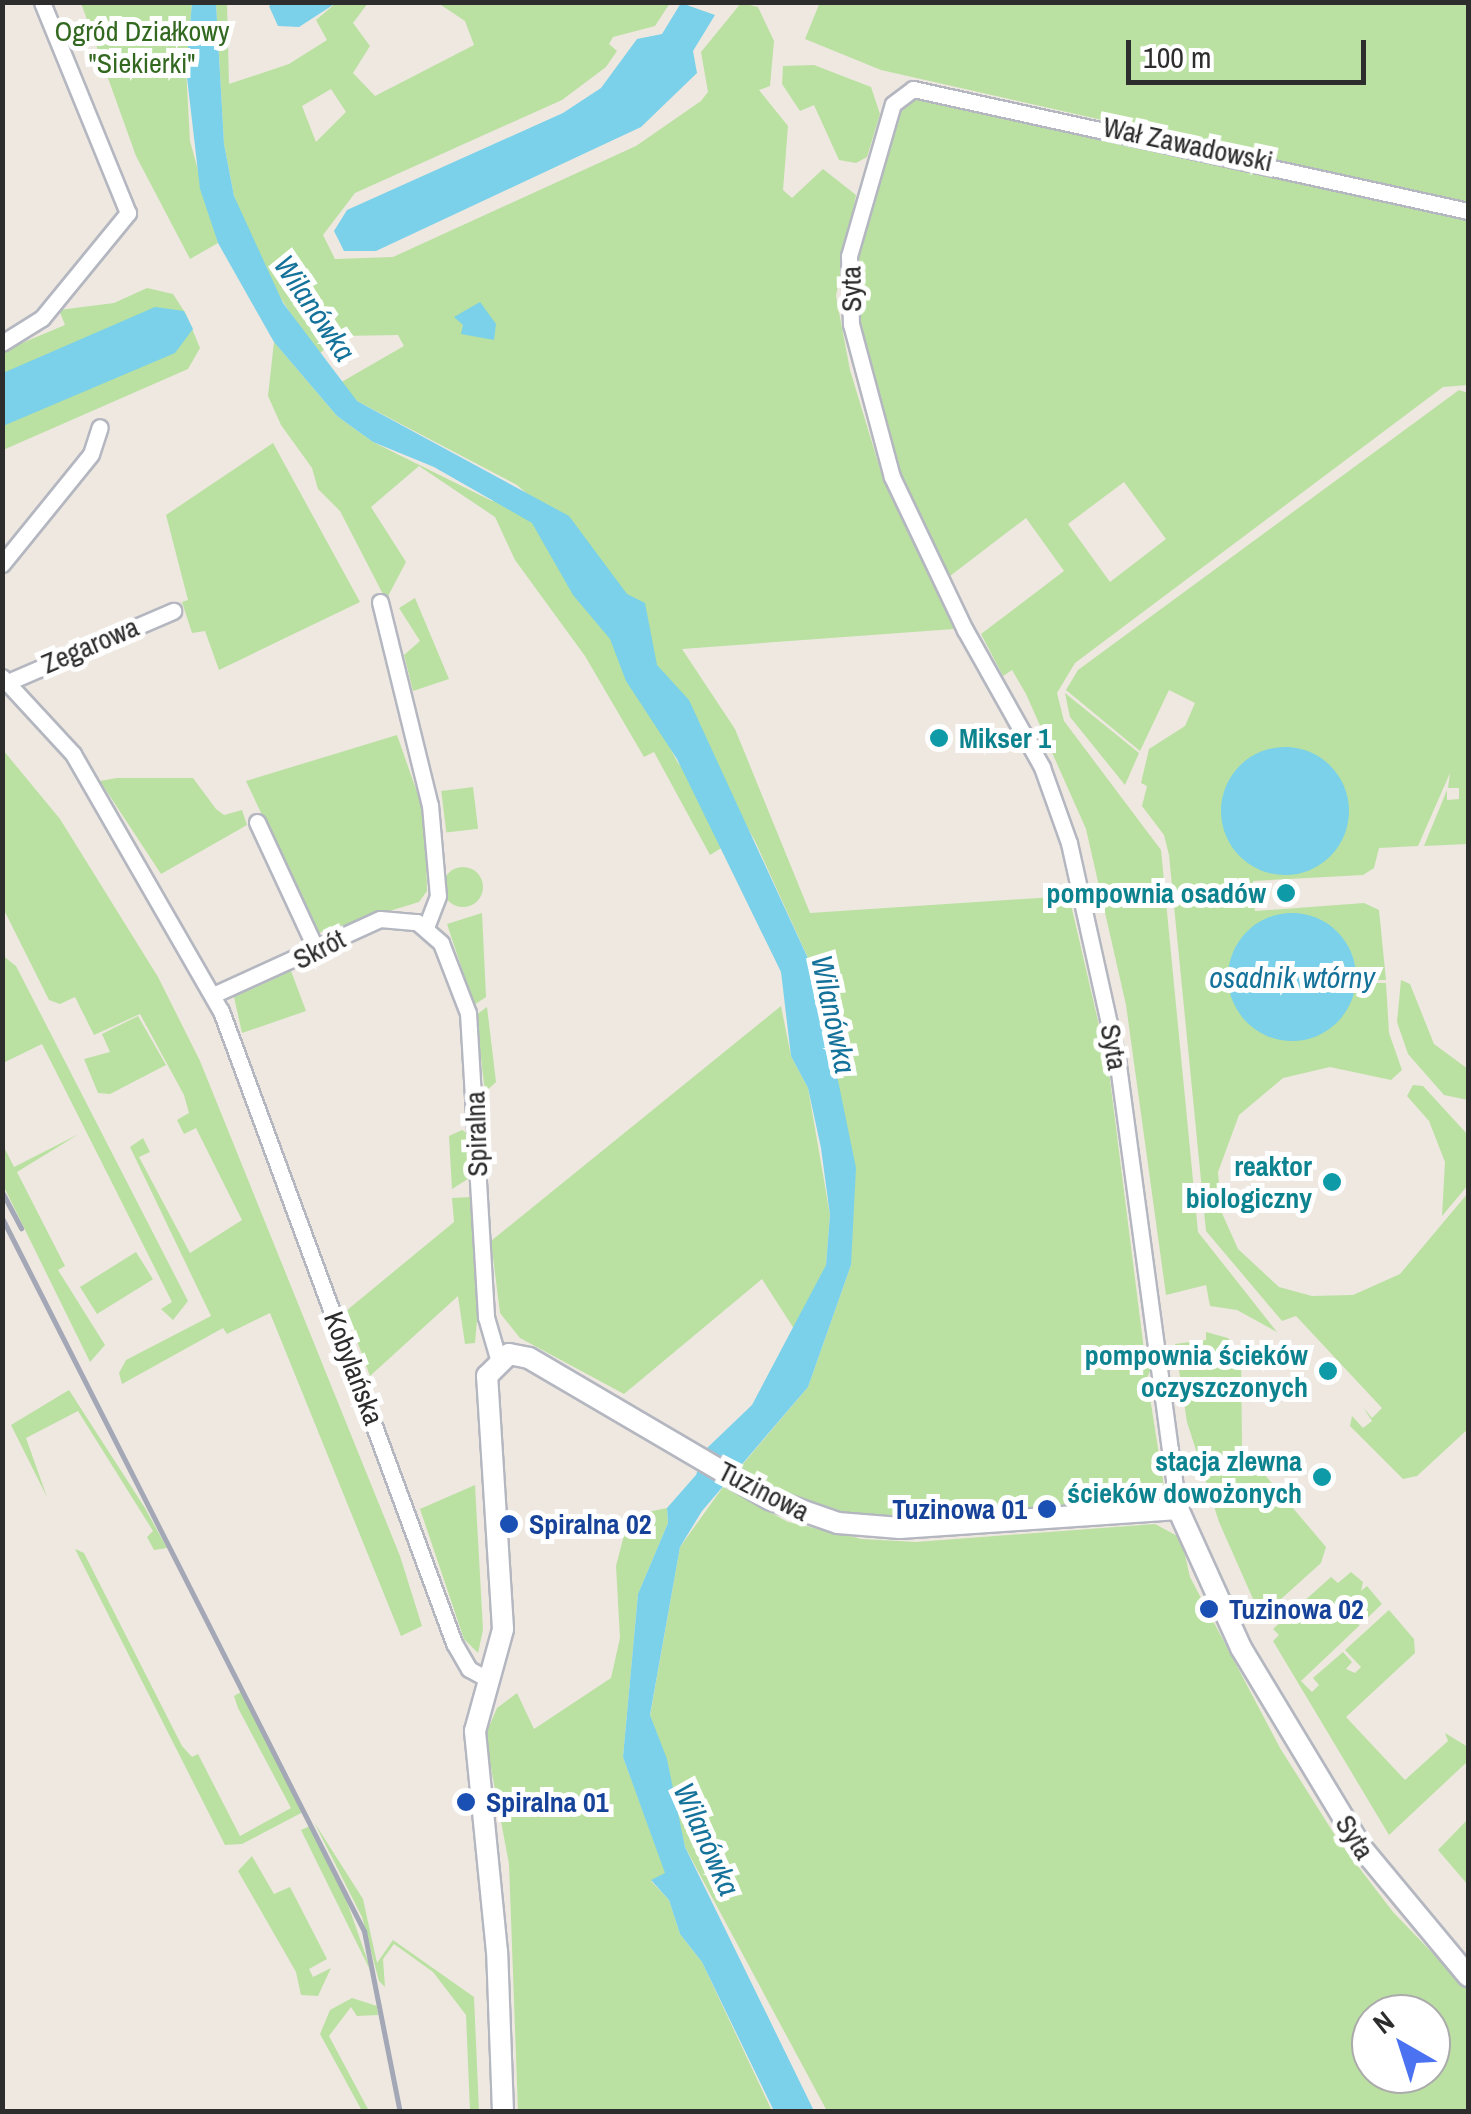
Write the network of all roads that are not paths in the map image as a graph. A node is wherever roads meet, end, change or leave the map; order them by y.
1 (42, 2) edge
2 (905, 91) joint
3 (1468, 211) edge
4 (2, 342) edge
5 (100, 427) dead end
6 (2, 564) edge
7 (380, 602) dead end
8 (174, 612) dead end
9 (5, 680) edge
10 (257, 822) dead end
11 (426, 928) junction
12 (317, 951) junction
13 (213, 995) junction
14 (498, 1358) junction
15 (1178, 1509) junction
16 (490, 1680) junction
17 (1468, 1976) edge
18 (503, 2112) edge

1 - 4 street
2 - 3 street, Wał Zawadowski
2 - 15 street, Syta
5 - 6 street
7 - 11 street
8 - 9 street, Zegarowa
9 - 13 street, Kobylańska
10 - 12 street
11 - 12 street, Skrót
11 - 14 street, Spiralna
12 - 13 street, Skrót
13 - 16 street, Kobylańska
14 - 15 street, Tuzinowa
14 - 16 street, Spiralna
15 - 17 street, Syta
16 - 18 street

